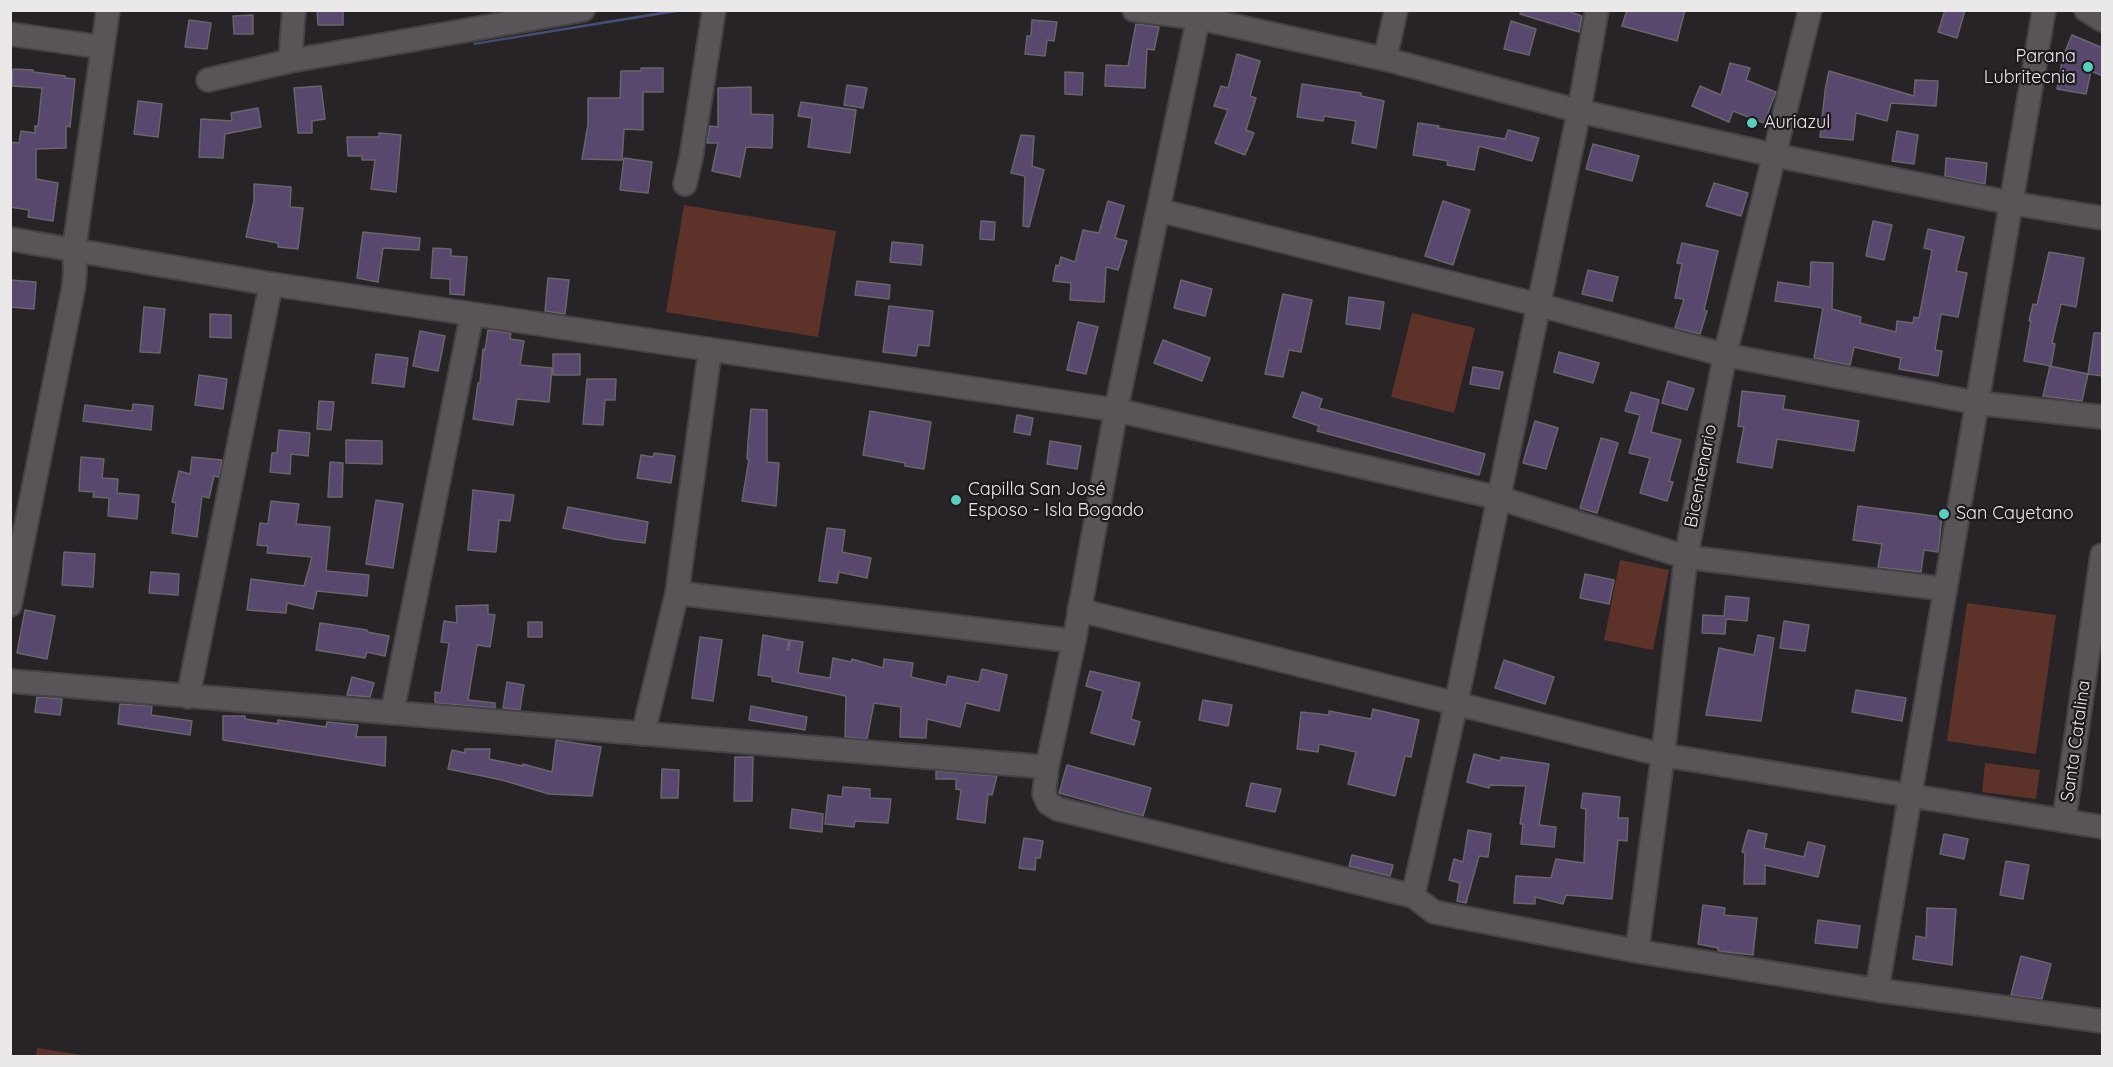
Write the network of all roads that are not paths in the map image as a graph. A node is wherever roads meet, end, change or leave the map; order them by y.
1 (108, 10) edge
2 (294, 10) edge
3 (583, 10) edge
4 (714, 10) edge
5 (1134, 10) edge
6 (1396, 10) edge
7 (1597, 10) edge
8 (1810, 10) edge
9 (2044, 10) edge
10 (1200, 14) edge
11 (10, 34) edge
12 (101, 47) junction
13 (1385, 59) junction
14 (290, 62) junction
15 (208, 80) dead end
16 (1579, 111) junction
17 (1774, 156) junction
18 (686, 184) dead end
19 (2011, 202) junction
20 (1158, 210) junction
21 (2103, 218) edge
22 (10, 239) edge
23 (74, 249) junction
24 (271, 284) junction
25 (1539, 305) junction
26 (472, 314) junction
27 (710, 350) junction
28 (1725, 355) junction
29 (1978, 403) junction
30 (1116, 410) junction
31 (2103, 417) edge
32 (1498, 498) junction
33 (2103, 555) edge
34 (1686, 557) junction
35 (1945, 589) junction
36 (677, 593) junction
37 (10, 605) edge
38 (1079, 610) junction
39 (2098, 620) edge
40 (1074, 641) junction
41 (10, 681) edge
42 (188, 697) junction
43 (1456, 704) junction
44 (392, 713) junction
45 (643, 734) junction
46 (1663, 755) junction
47 (1047, 767) junction
48 (1910, 796) junction
49 (2064, 821) junction
50 (2103, 827) edge
51 (1413, 896) junction
52 (1637, 951) junction
53 (1877, 990) junction
54 (2103, 1021) edge

1 - 12 street
2 - 14 street
3 - 14 street
4 - 18 street
5 - 10 street
6 - 13 street
7 - 16 street
8 - 17 street, Bicentenario
9 - 19 street
10 - 13 street
10 - 20 street
11 - 12 street
12 - 23 street
13 - 16 street
14 - 15 street
16 - 17 street
16 - 25 street
17 - 19 street
17 - 28 street, Bicentenario
19 - 21 street
19 - 29 street
20 - 25 street
20 - 30 street
22 - 23 street
23 - 24 street
23 - 37 street
24 - 26 street
24 - 42 street
25 - 28 street
25 - 32 street
26 - 27 street
26 - 44 street
27 - 30 street
27 - 36 street
28 - 29 street
28 - 34 street, Bicentenario
29 - 31 street
29 - 35 street
30 - 32 street
30 - 38 street
32 - 34 street
32 - 43 street
33 - 39 street, Santa Catalina
34 - 35 street
34 - 46 street, Bicentenario
35 - 48 street
36 - 40 street
36 - 45 street
38 - 40 street
38 - 43 street
39 - 49 street, Santa Catalina
40 - 47 street
41 - 42 street
42 - 44 street
43 - 46 street
43 - 51 street
44 - 45 street
45 - 47 street
46 - 48 street
46 - 52 street, Bicentenario
47 - 51 street
48 - 49 street
48 - 53 street
49 - 50 street
51 - 52 street
52 - 53 street
53 - 54 street

